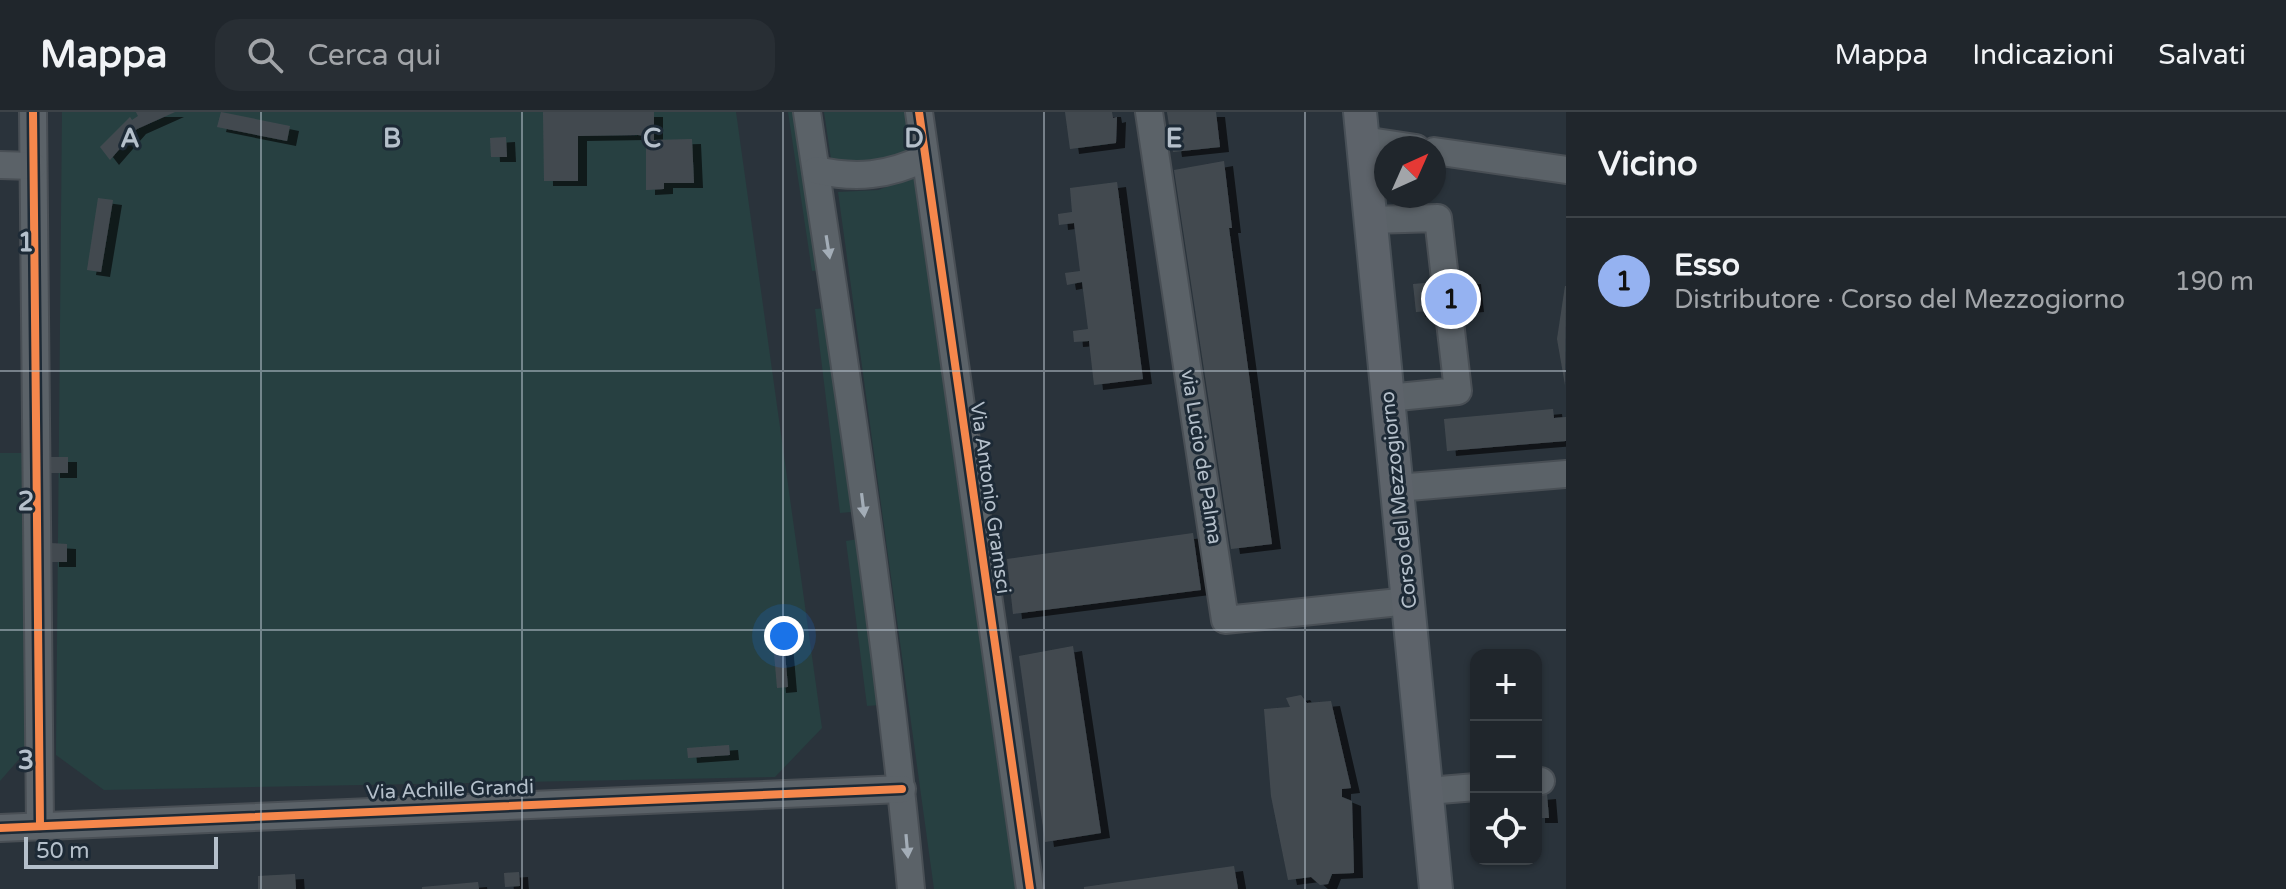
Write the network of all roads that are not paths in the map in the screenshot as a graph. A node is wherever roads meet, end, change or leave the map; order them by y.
1 (33, 112) edge
2 (807, 112) edge
3 (919, 112) edge
4 (1149, 112) edge
5 (1361, 126) edge
6 (1386, 136) edge
7 (1446, 153) edge
8 (925, 158) junction
9 (0, 165) edge
10 (33, 166) junction
11 (816, 170) junction
12 (1566, 170) edge
13 (1371, 220) junction
14 (1388, 398) junction
15 (1566, 474) edge
16 (1397, 488) junction
17 (1409, 601) junction
18 (1470, 788) edge
19 (902, 789) junction
20 (1428, 791) junction
21 (40, 826) junction
22 (0, 828) edge
23 (911, 889) edge
24 (1030, 889) edge
25 (1436, 889) edge

1 - 10 street
2 - 11 street
3 - 8 street, Via Antonio Gramsci
4 - 17 street, via Lucio de Palma
5 - 6 street
5 - 13 main road, Corso del Mezzogiorno
7 - 12 street
8 - 11 street
8 - 24 street, Via Antonio Gramsci
9 - 10 street
10 - 21 street
11 -> 19 street
13 - 14 main road, Corso del Mezzogiorno
13 - 14 street
14 - 16 main road, Corso del Mezzogiorno
15 - 16 street
16 - 17 main road, Corso del Mezzogiorno
17 - 20 main road, Corso del Mezzogiorno
18 - 20 street
19 - 21 street, Via Achille Grandi
19 -> 23 street
20 - 25 main road, Corso del Mezzogiorno
21 - 22 street, Via Achille Grandi

